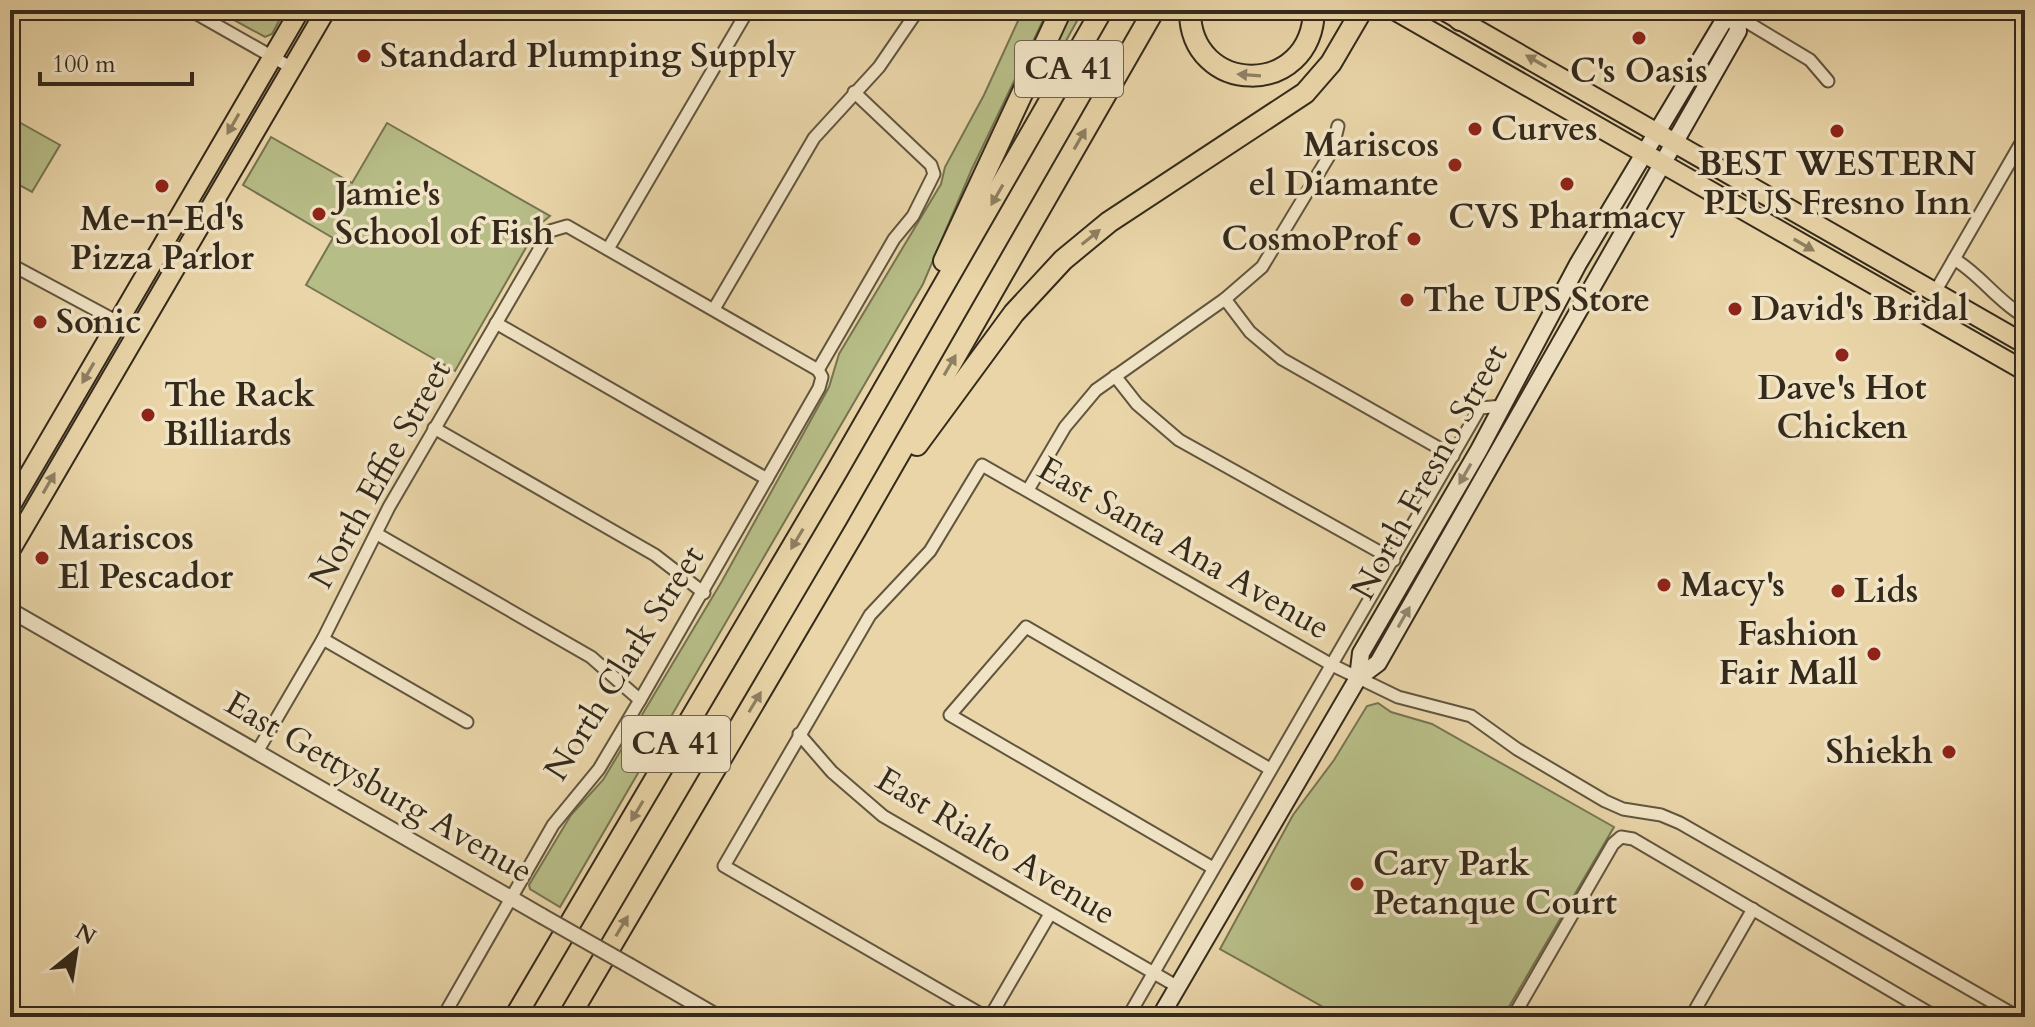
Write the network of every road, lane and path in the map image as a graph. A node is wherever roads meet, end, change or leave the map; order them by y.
1 (190, 10) edge
2 (300, 10) edge
3 (326, 10) edge
4 (748, 10) edge
5 (918, 10) edge
6 (1061, 10) edge
7 (1095, 10) edge
8 (1102, 10) edge
9 (1154, 10) edge
10 (1190, 10) edge
11 (1314, 10) edge
12 (1362, 10) edge
13 (1394, 10) edge
14 (1451, 13) edge
15 (1739, 13) edge
16 (272, 57) junction
17 (292, 68) junction
18 (1828, 81) dead end
19 (854, 92) junction
20 (1338, 126) dead end
21 (1036, 127) junction
22 (1658, 132) junction
23 (2025, 136) edge
24 (1676, 142) junction
25 (1644, 154) junction
26 (1663, 165) junction
27 (608, 249) junction
28 (1954, 259) junction
29 (10, 264) edge
30 (1836, 264) junction
31 (1935, 292) junction
32 (1225, 299) junction
33 (714, 309) junction
34 (1915, 309) junction
35 (2025, 317) edge
36 (118, 322) junction
37 (496, 323) junction
38 (141, 326) junction
39 (1539, 337) junction
40 (2025, 345) edge
41 (2025, 371) edge
42 (820, 374) junction
43 (1115, 376) junction
44 (1525, 404) junction
45 (1503, 406) junction
46 (434, 428) junction
47 (1453, 456) junction
48 (837, 471) junction
49 (767, 479) junction
50 (1028, 490) junction
51 (10, 507) edge
52 (856, 529) junction
53 (377, 534) junction
54 (10, 551) edge
55 (1394, 560) junction
56 (704, 593) junction
57 (10, 610) edge
58 (323, 639) junction
59 (1332, 665) junction
60 (1358, 678) junction
61 (640, 700) junction
62 (467, 722) dead end
63 (799, 734) junction
64 (257, 752) junction
65 (1270, 769) junction
66 (1213, 868) junction
67 (512, 898) junction
68 (1753, 909) junction
69 (1050, 914) junction
70 (1153, 973) junction
71 (1178, 987) junction
72 (443, 1017) edge
73 (515, 1017) edge
74 (569, 1017) edge
75 (718, 1017) edge
76 (988, 1017) edge
77 (1128, 1017) edge
78 (1160, 1017) edge
79 (1513, 1017) edge
80 (1691, 1017) edge
81 (1936, 1017) edge
82 (2018, 1017) edge

1 - 16 street
2 - 16 main road
3 - 17 main road
4 - 27 street
5 - 19 street
6 - 48 highway
7 - 21 highway
8 - 21 highway, CA 41
52 -> 9 highway, CA 41
11 -> 10 highway
52 -> 12 highway
13 - 25 main road
22 -> 14 main road
15 - 18 street
15 - 22 main road, North Fresno Street
15 - 24 main road, North Fresno Street
16 - 17 street
16 -> 36 main road
17 - 38 main road
19 - 33 street
19 - 42 street, North Clark Street
20 - 32 street
21 -> 48 highway, CA 41
22 - 24 main road
22 - 25 main road, North Fresno Street
23 - 28 street
24 - 26 main road, North Fresno Street
24 - 31 main road
25 - 26 main road
25 - 39 main road, North Fresno Street
26 -> 30 main road
26 - 44 main road, North Fresno Street
27 - 33 street
27 - 37 street, North Effie Street
28 - 31 street
28 - 35 street
29 - 36 street
30 - 31 main road
30 - 34 main road
31 - 40 main road
32 - 43 street
32 - 47 street
33 - 42 street
34 - 40 main road
34 - 41 main road
36 - 38 street
36 -> 51 main road
37 - 46 street, North Effie Street
37 - 49 street
54 -> 38 main road
39 - 44 main road
39 - 45 main road, North Fresno Street
42 - 49 street, North Clark Street
43 - 50 street
43 - 55 street
60 -> 44 main road, North Fresno Street
45 - 47 street
45 -> 60 main road, North Fresno Street
46 - 53 street, North Effie Street
46 - 56 street
47 - 55 street
48 -> 73 highway, CA 41
49 - 56 street, North Clark Street
50 - 59 street, East Santa Ana Avenue
50 - 63 street, East Santa Ana Avenue
74 -> 52 highway, CA 41
53 - 58 street, North Effie Street
53 - 61 street
55 - 59 street
56 - 61 street, North Clark Street
57 - 64 street, East Gettysburg Avenue
58 - 62 street
58 - 64 street, North Effie Street
59 - 60 street, East Santa Ana Avenue
59 - 65 street
60 - 71 main road, North Fresno Street
60 - 82 street, East Santa Ana Avenue
61 - 67 street, North Clark Street
63 - 69 street, East Rialto Avenue
63 - 76 street
64 - 67 street, East Gettysburg Avenue
65 - 66 street
65 - 66 street
66 - 70 street
67 - 72 street, North Clark Street
67 - 75 street, East Gettysburg Avenue, bridge
68 - 79 street
68 - 80 street
68 - 81 street
69 - 70 street, East Rialto Avenue
69 - 76 street
70 - 71 street, East Rialto Avenue
70 - 77 street
71 - 78 main road, North Fresno Street

